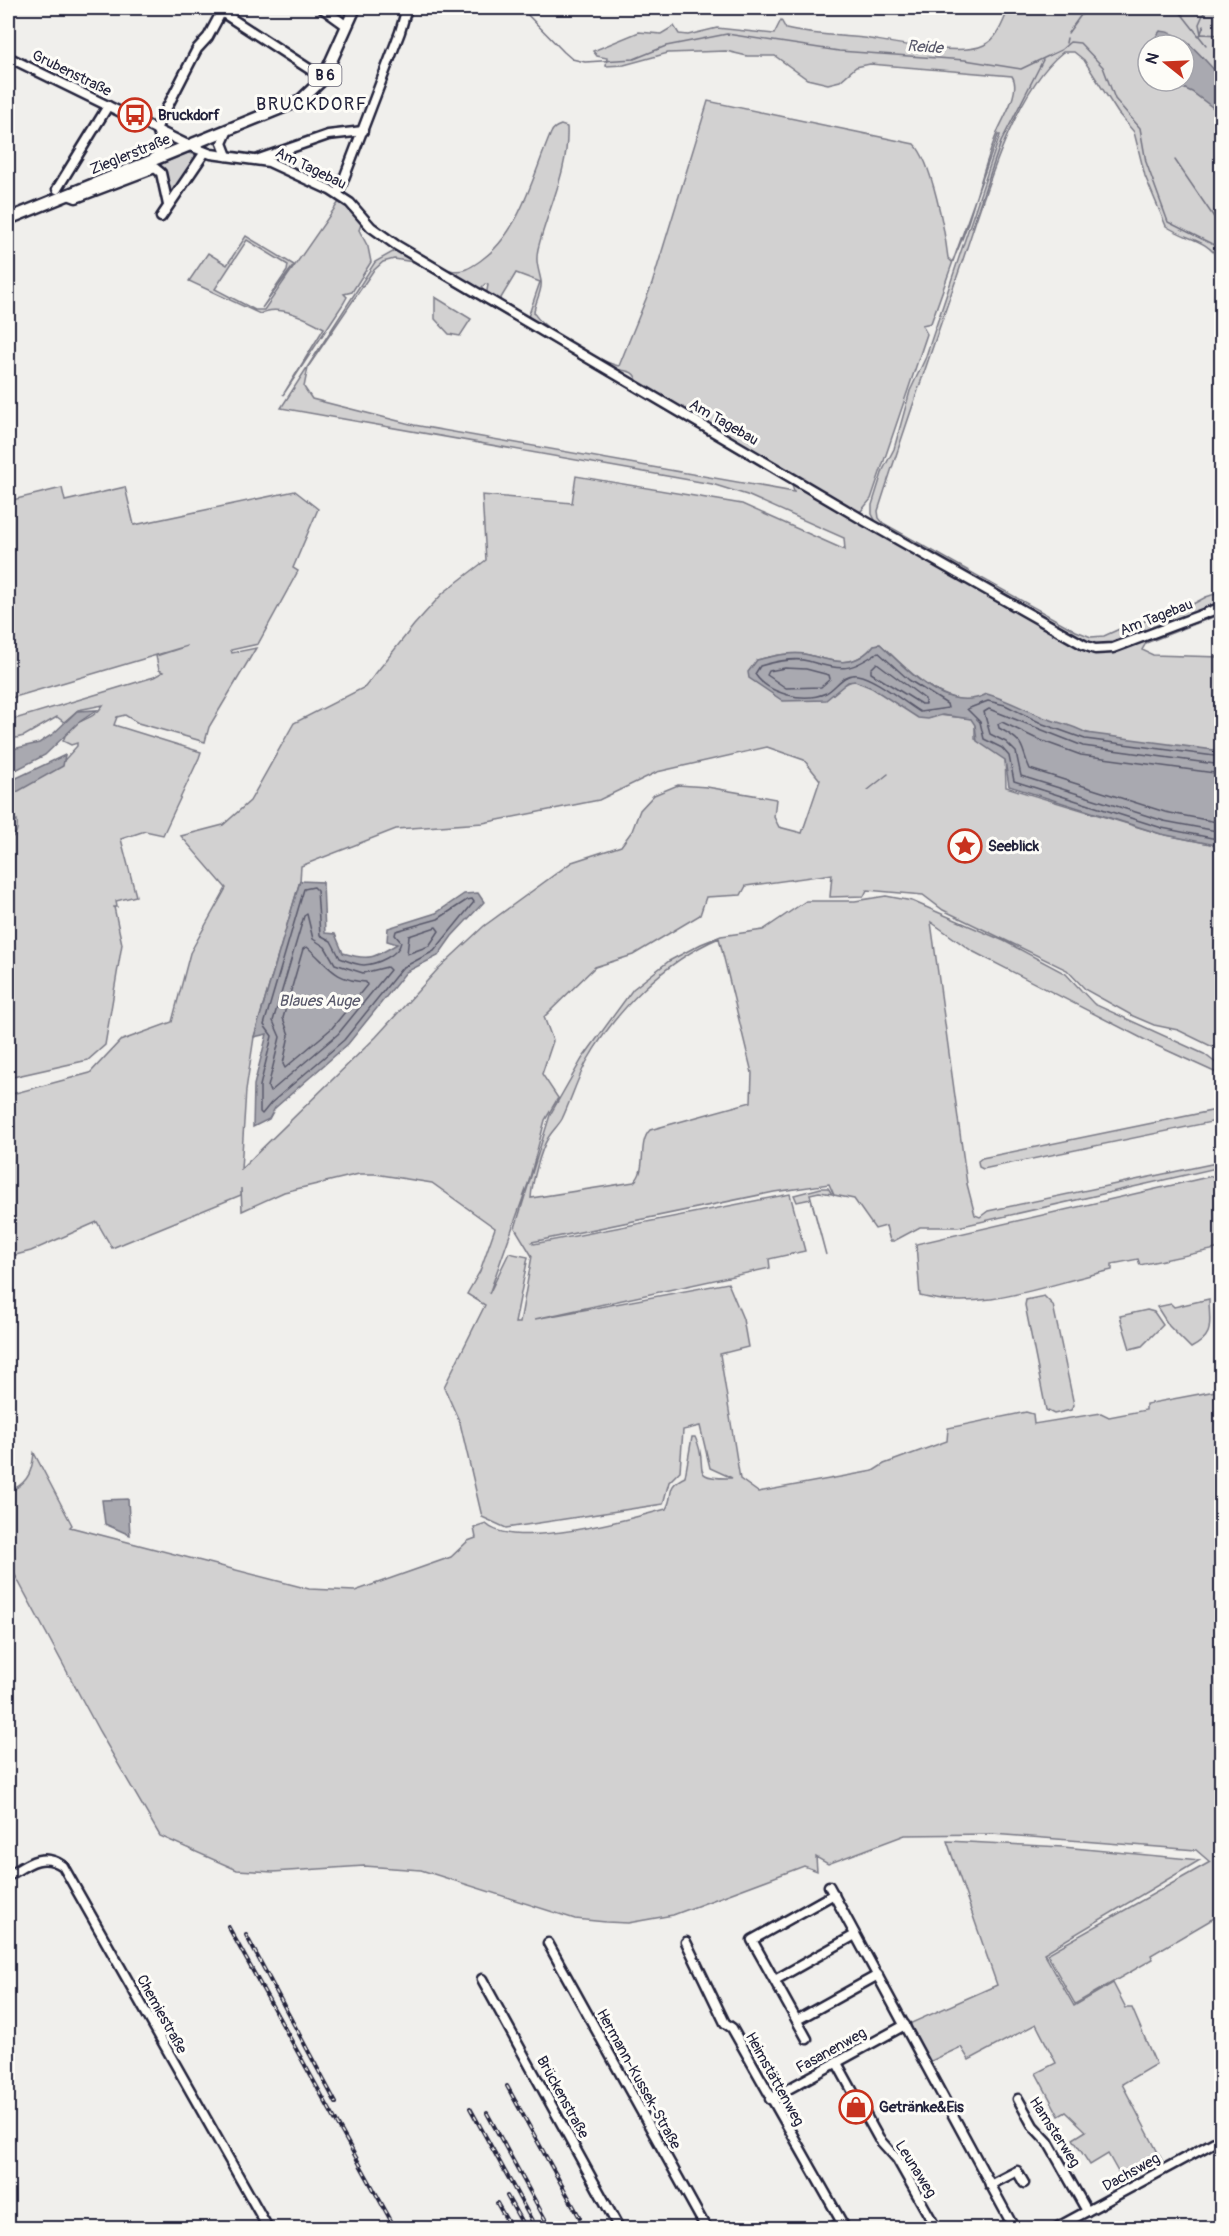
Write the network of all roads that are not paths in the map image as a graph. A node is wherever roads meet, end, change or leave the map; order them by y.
1 (322, 8) edge
2 (355, 8) edge
3 (407, 8) edge
4 (347, 26) junction
5 (8, 57) edge
6 (317, 74) dead end
7 (108, 106) junction
8 (157, 130) junction
9 (363, 130) junction
10 (227, 132) junction
11 (190, 146) junction
12 (206, 152) junction
13 (227, 156) junction
14 (259, 159) junction
15 (154, 164) junction
16 (57, 189) dead end
17 (338, 194) junction
18 (168, 205) junction
19 (161, 217) dead end
20 (8, 219) edge
21 (1221, 607) edge
22 (8, 1876) edge
23 (855, 1935) junction
24 (686, 1942) dead end
25 (548, 1943) dead end
26 (878, 1975) junction
27 (482, 1979) dead end
28 (775, 1980) junction
29 (797, 2020) junction
30 (905, 2025) junction
31 (807, 2039) dead end
32 (837, 2063) junction
33 (770, 2099) junction
34 (1018, 2100) dead end
35 (1221, 2141) edge
36 (1024, 2183) dead end
37 (990, 2185) junction
38 (1087, 2211) junction
39 (1013, 2226) edge
40 (838, 2227) edge
41 (268, 2229) edge
42 (619, 2229) edge
43 (706, 2229) edge
44 (936, 2229) edge
45 (1002, 2229) edge
46 (1056, 2229) edge

1 - 4 street
2 - 4 main road, Zieglerstraße / B 6
3 - 9 street
4 - 10 main road, Zieglerstraße / B 6
5 - 7 street, Grubenstraße
6 - 8 street
7 - 8 street, Grubenstraße
7 - 16 street
8 - 11 street, Grubenstraße
8 - 15 street
9 - 14 street
9 - 17 street
10 - 11 main road, Zieglerstraße / B 6
10 - 13 street
11 - 12 street, Am Tagebau
11 - 15 main road, Zieglerstraße / B 6
12 - 13 street, Am Tagebau
12 - 18 street
13 - 14 street, Am Tagebau
14 - 17 street, Am Tagebau
15 - 18 street
15 - 20 main road, Zieglerstraße / B 6
17 - 21 street, Am Tagebau
18 - 19 street
22 - 41 street, Chemiestraße
23 - 26 street
23 - 28 street
23 - 28 street
24 - 33 street, Heimstättenweg
25 - 43 street, Hermann-Kussek-Straße
26 - 29 street
26 - 30 street
27 - 42 street, Brückenstraße
28 - 29 street
29 - 31 street
30 - 32 street, Fasanenweg
30 - 37 street
32 - 33 street, Fasanenweg
32 - 44 street, Leunaweg
33 - 40 street, Heimstättenweg
34 - 38 street, Hamsterweg
35 - 38 street, Dachsweg
36 - 37 street
37 - 39 street
38 - 46 street, Dachsweg
39 - 45 street

